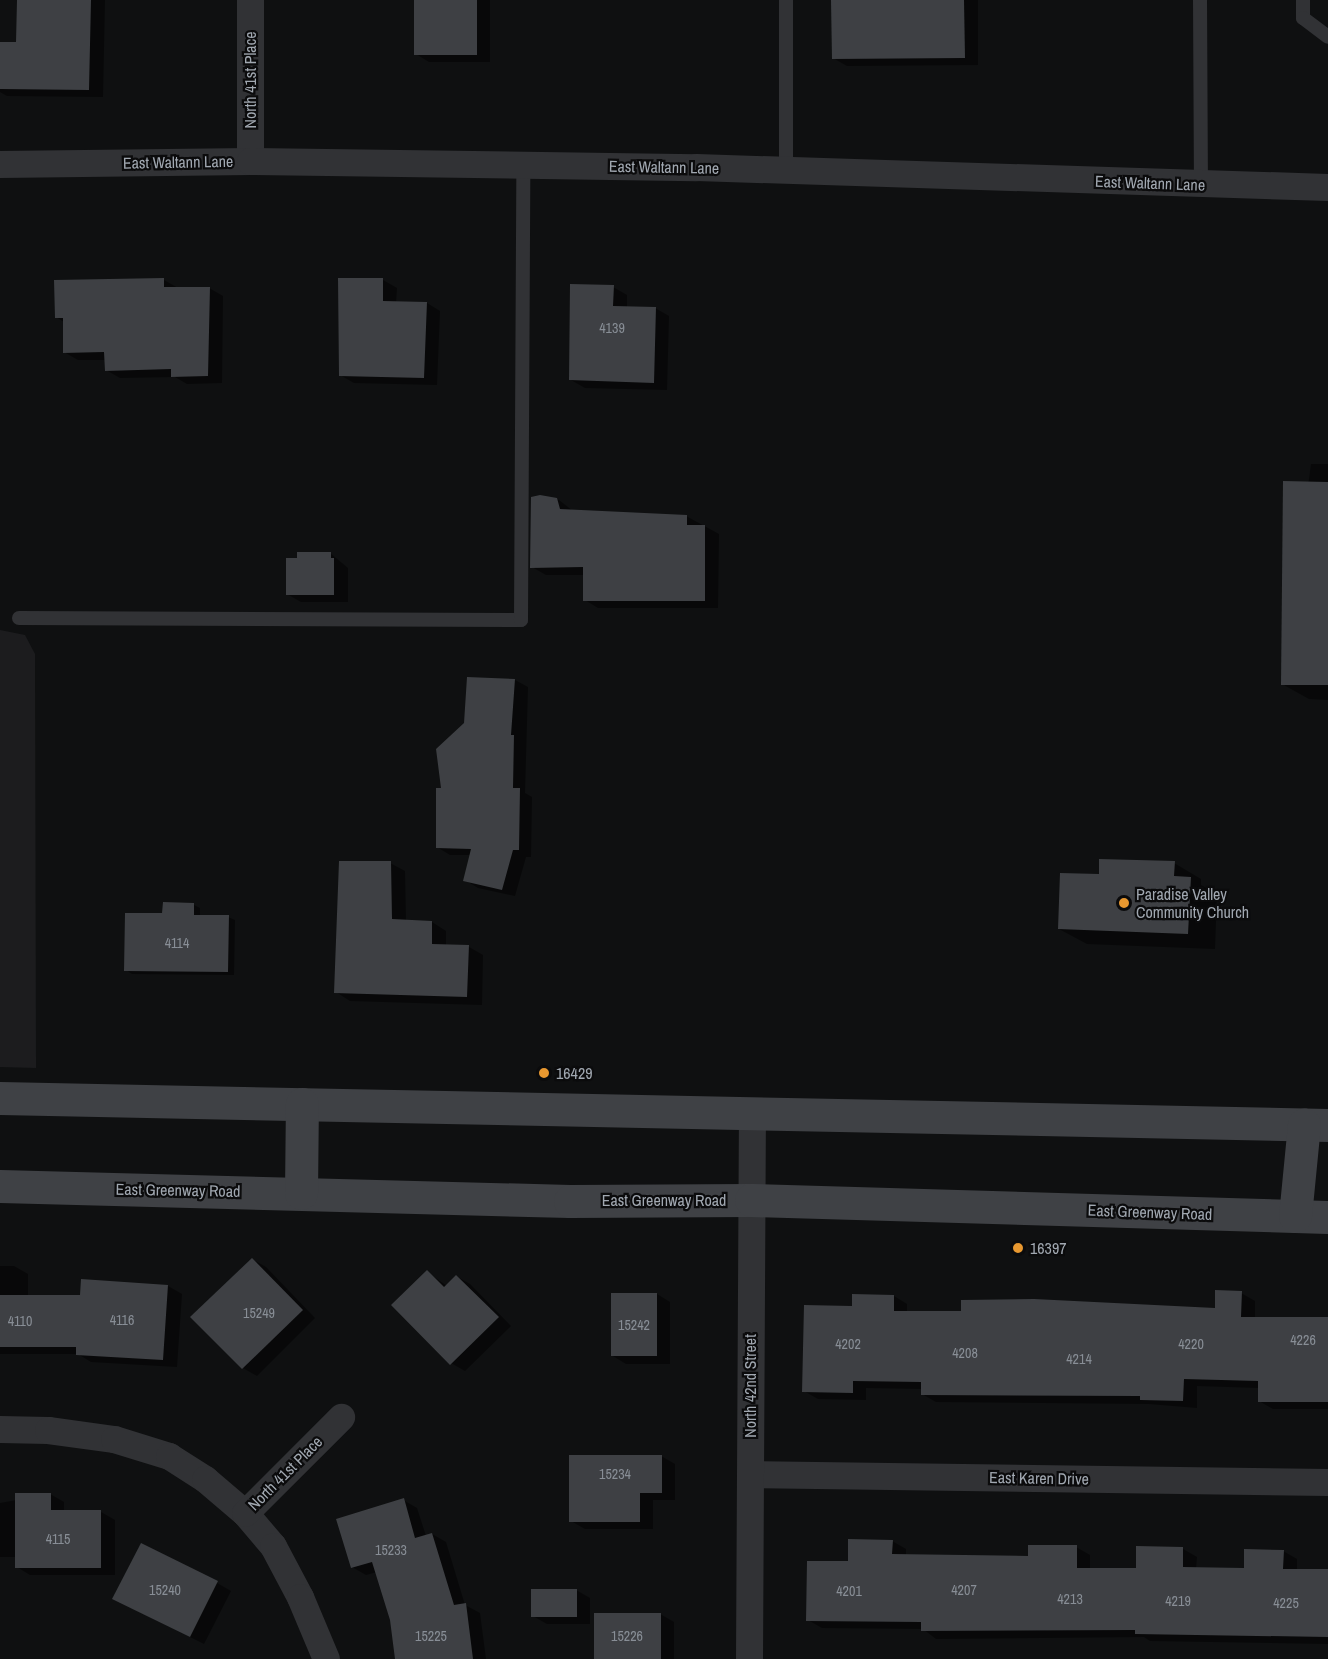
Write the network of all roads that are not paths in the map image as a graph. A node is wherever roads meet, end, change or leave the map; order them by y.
1 (250, 0) edge
2 (786, 0) edge
3 (1200, 0) edge
4 (1303, 0) edge
5 (1328, 37) edge
6 (250, 161) junction
7 (0, 164) edge
8 (523, 165) junction
9 (786, 171) junction
10 (1201, 184) junction
11 (1328, 187) edge
12 (19, 618) dead end
13 (0, 1098) edge
14 (302, 1104) junction
15 (752, 1113) junction
16 (1316, 1124) edge
17 (0, 1186) edge
18 (301, 1193) junction
19 (751, 1200) junction
20 (1295, 1216) junction
21 (1328, 1217) edge
22 (341, 1417) dead end
23 (0, 1429) edge
24 (750, 1474) junction
25 (1328, 1482) edge
26 (245, 1513) junction
27 (326, 1659) edge
28 (749, 1659) edge

1 - 6 street, North 41st Place
2 - 9 lane
3 - 10 lane
4 - 5 lane
6 - 7 street, East Waltann Lane
6 - 8 street, East Waltann Lane
8 - 9 street, East Waltann Lane
8 - 12 lane
9 - 10 street, East Waltann Lane
10 - 11 street, East Waltann Lane
13 - 14 main road
14 - 15 main road
14 - 18 main road
15 - 16 main road
15 - 19 street, North 42nd Street
16 - 20 main road
17 - 18 main road, East Greenway Road
18 - 19 main road, East Greenway Road
19 - 20 main road, East Greenway Road
19 - 24 street, North 42nd Street
20 - 21 main road, East Greenway Road
22 - 26 street, North 41st Place
23 - 26 street
24 - 25 street, East Karen Drive
24 - 28 street, North 42nd Street
26 - 27 street, North 41st Place

